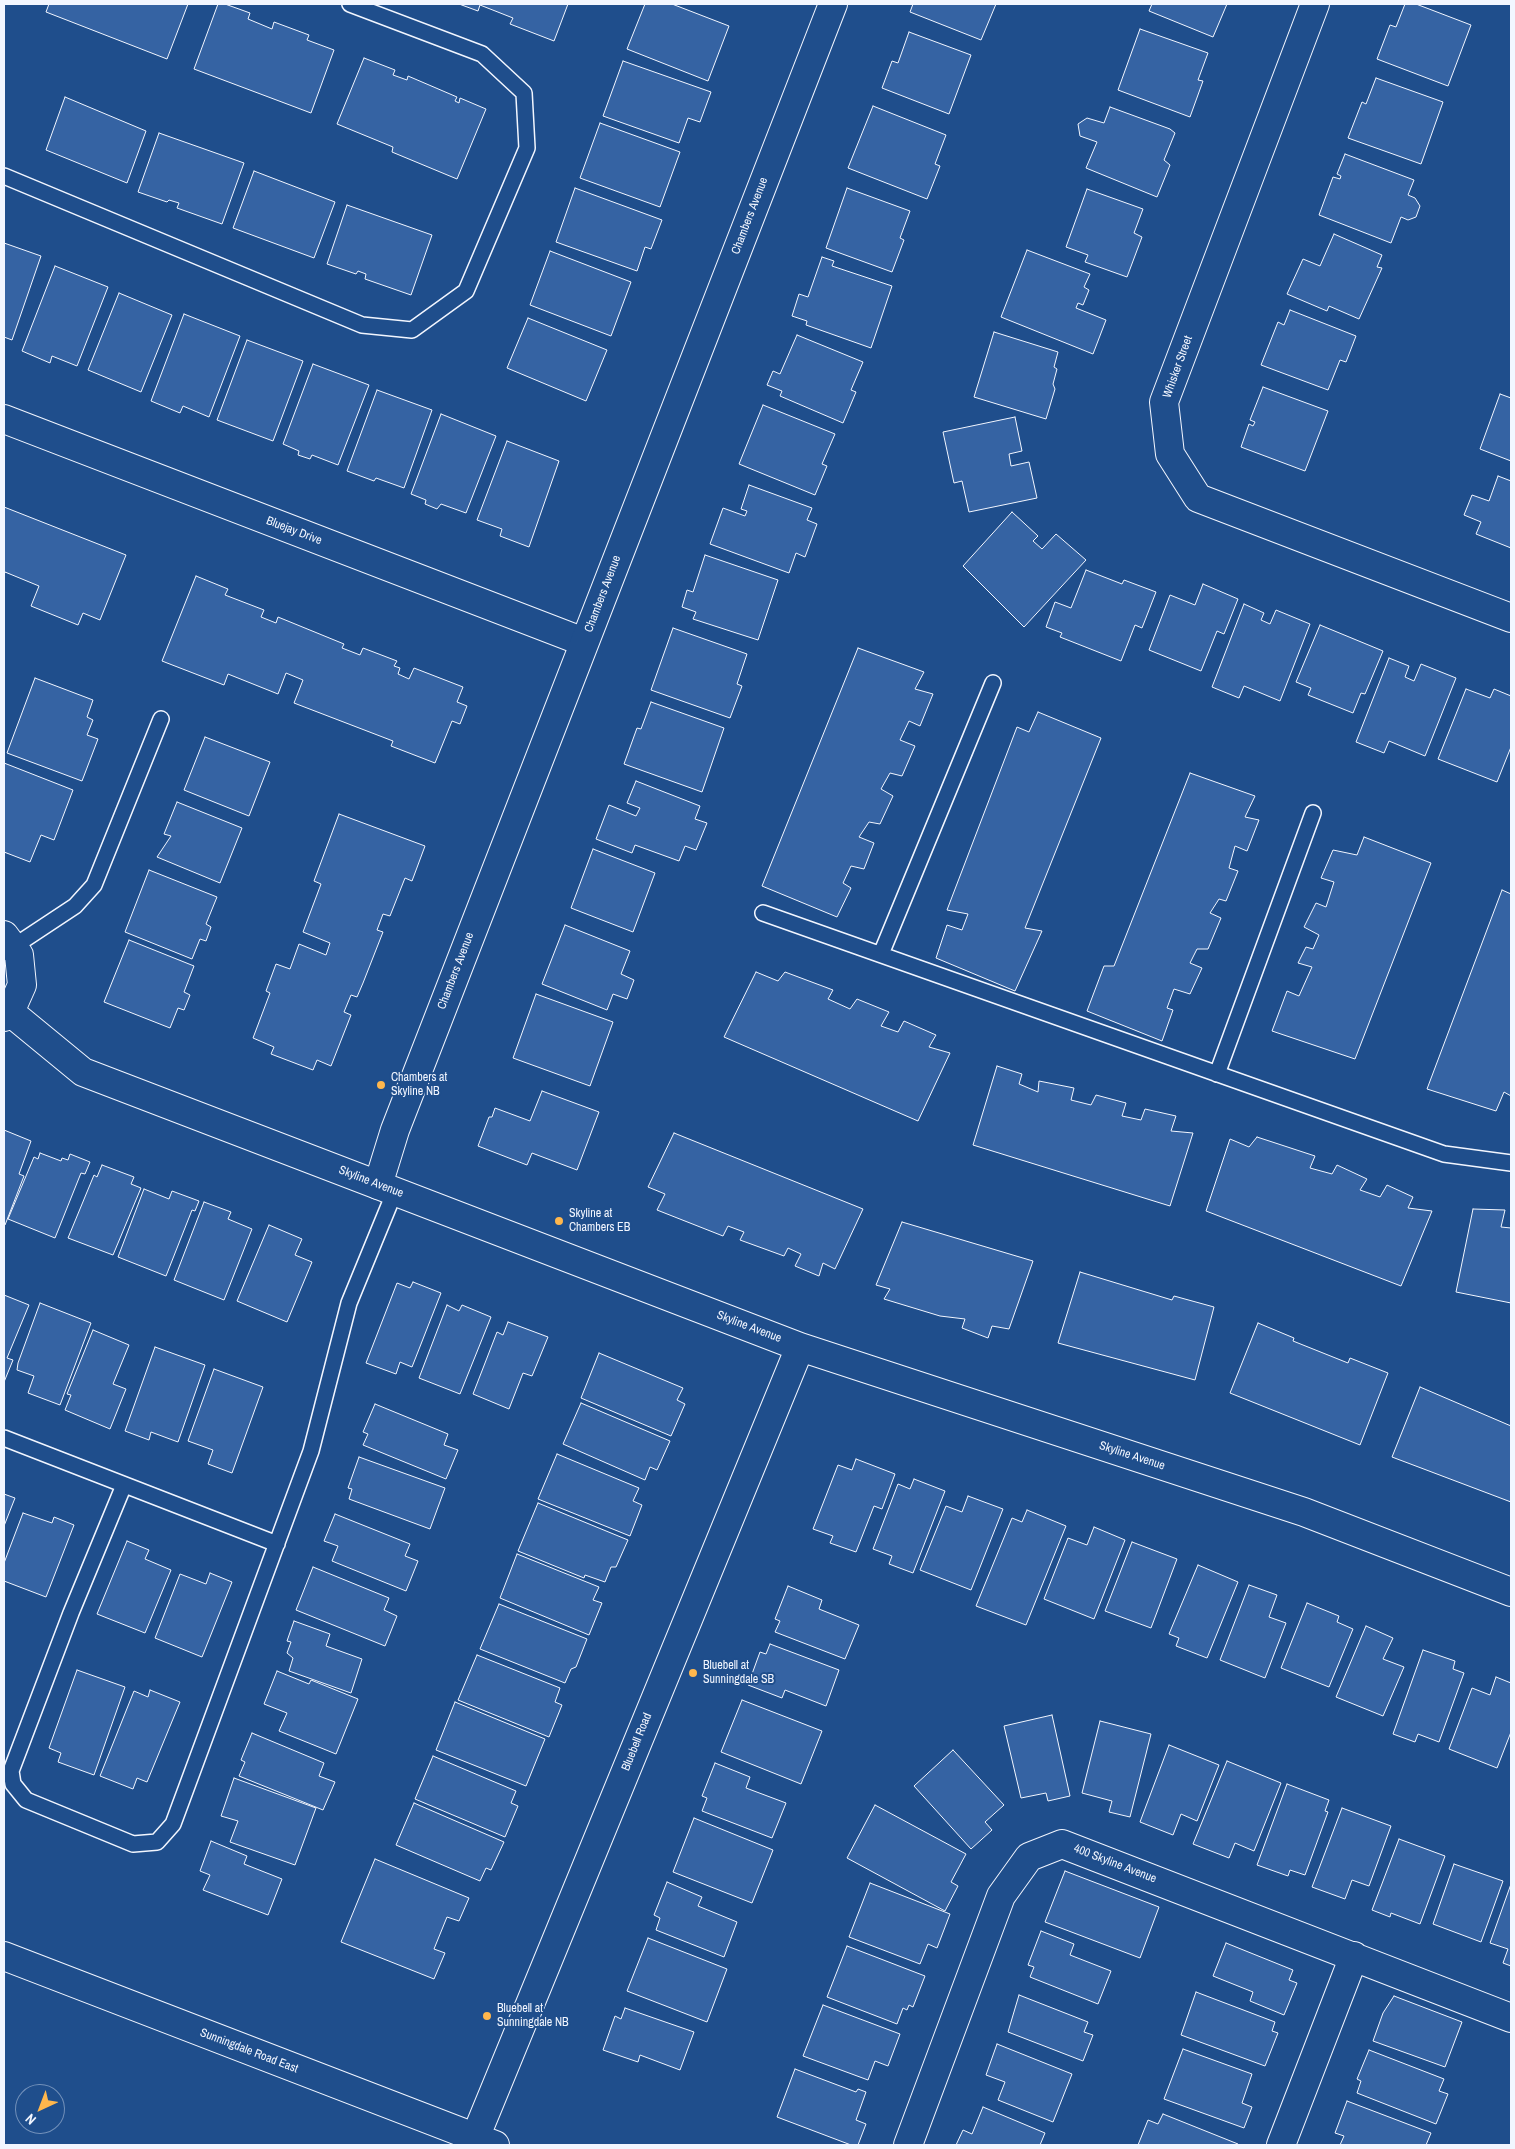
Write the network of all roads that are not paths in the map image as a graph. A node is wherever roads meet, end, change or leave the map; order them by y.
1 (350, 4) edge
2 (833, 4) edge
3 (1315, 4) edge
4 (4, 176) edge
5 (4, 419) edge
6 (1511, 618) edge
7 (584, 642) junction
8 (993, 683) dead end
9 (161, 719) dead end
10 (1313, 813) dead end
11 (763, 912) dead end
12 (8, 941) edge
13 (881, 954) junction
14 (7, 1014) edge
15 (1217, 1074) junction
16 (1511, 1163) edge
17 (387, 1188) junction
18 (800, 1347) junction
19 (4, 1438) edge
20 (124, 1485) junction
21 (277, 1544) junction
22 (1511, 1592) edge
23 (4, 1956) edge
24 (1354, 1956) junction
25 (1511, 2018) edge
26 (485, 2141) edge
27 (908, 2145) edge
28 (1281, 2145) edge

1 - 4 lane
2 - 7 street, Chambers Avenue
3 - 6 street, Whisker Street
5 - 7 street, Bluejay Drive
7 - 17 street, Chambers Avenue
8 - 13 lane
9 - 12 lane
10 - 15 lane
11 - 13 lane
12 - 14 street
13 - 15 lane
14 - 17 street, Skyline Avenue
15 - 16 lane
17 - 18 street, Skyline Avenue
17 - 21 lane
18 - 22 street, Skyline Avenue
18 - 26 street, Bluebell Road
19 - 20 lane
20 - 21 lane
20 - 21 lane
23 - 26 street, Sunningdale Road East
24 - 25 street, 400 Skyline Avenue
24 - 27 street, 400 Skyline Avenue
24 - 28 street

